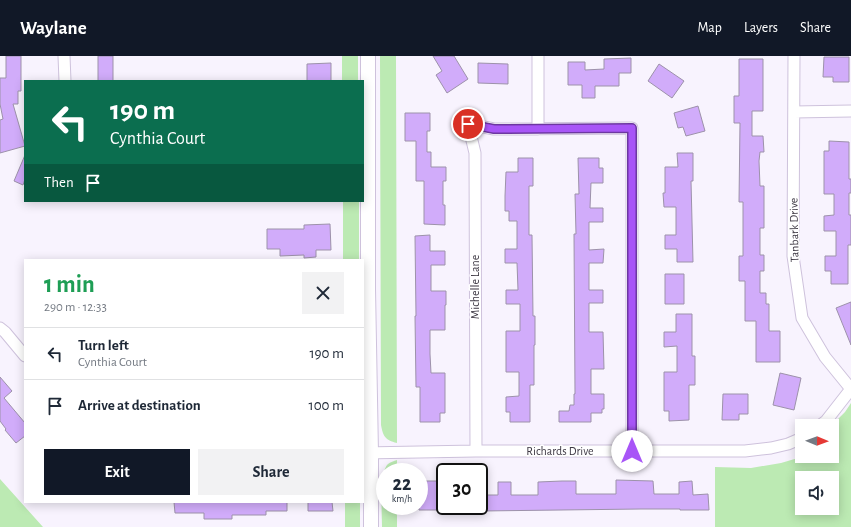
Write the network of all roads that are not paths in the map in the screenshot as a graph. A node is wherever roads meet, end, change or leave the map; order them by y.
1 (64, 56) edge
2 (368, 56) edge
3 (538, 56) edge
4 (794, 56) edge
5 (64, 80) edge
6 (851, 111) edge
7 (794, 112) junction
8 (366, 121) edge
9 (538, 129) junction
10 (366, 289) edge
11 (0, 328) edge
12 (21, 344) edge
13 (851, 389) edge
14 (828, 419) edge
15 (795, 441) edge
16 (476, 451) junction
17 (632, 451) junction
18 (367, 453) edge
19 (371, 527) edge

1 - 5 street
2 - 8 street
3 - 9 street
4 - 7 street, Tanbark Drive
6 - 7 street
7 - 13 street, Tanbark Drive
8 - 10 street
9 - 16 street, Michelle Lane
9 - 17 street
10 - 18 street
11 - 12 street
13 - 14 street
15 - 17 street, Richards Drive
16 - 17 street, Richards Drive
16 - 18 street, Richards Drive
18 - 19 street

